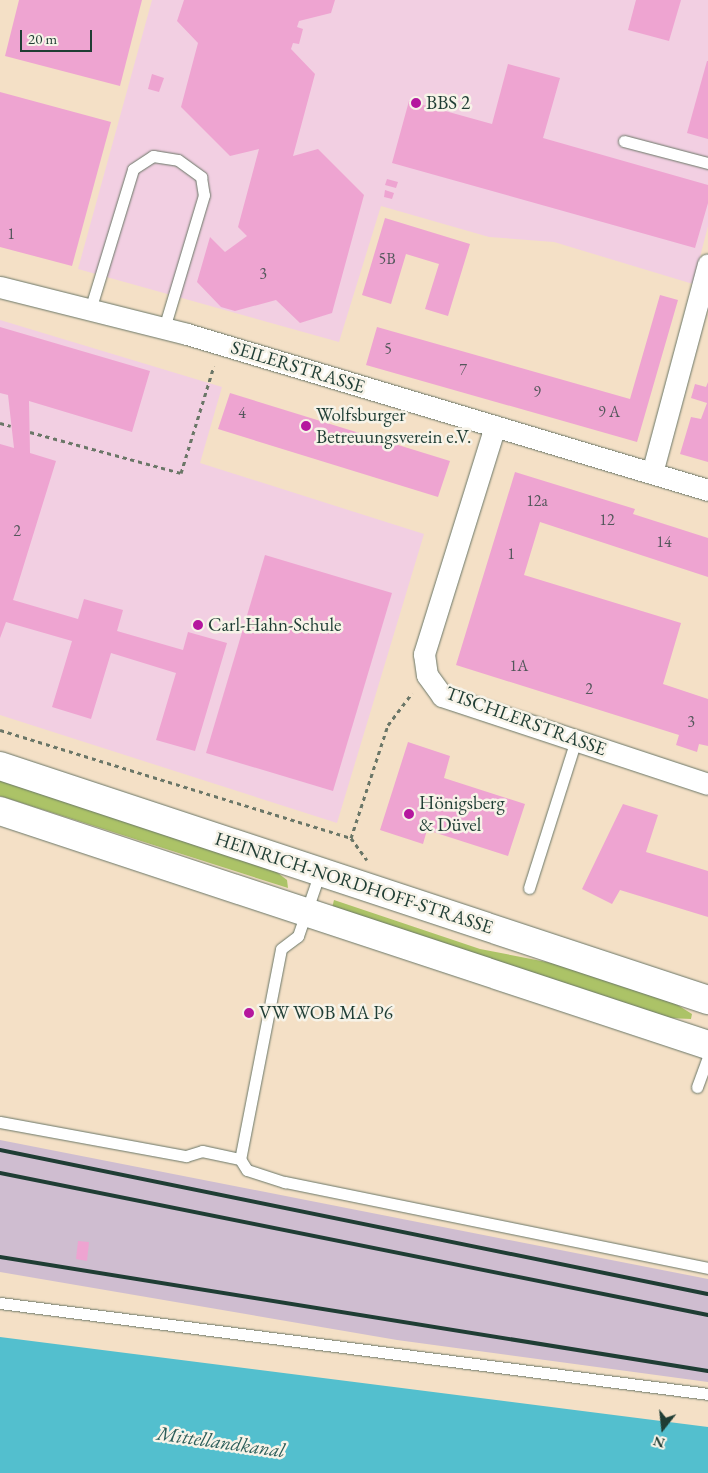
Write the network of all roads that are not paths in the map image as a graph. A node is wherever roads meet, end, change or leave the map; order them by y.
1 (624, 141) dead end
2 (708, 163) edge
3 (708, 264) edge
4 (0, 287) edge
5 (90, 310) junction
6 (164, 328) junction
7 (495, 426) junction
8 (652, 473) junction
9 (708, 490) edge
10 (576, 740) junction
11 (0, 766) edge
12 (708, 784) edge
13 (0, 811) edge
14 (320, 872) junction
15 (528, 888) dead end
16 (307, 912) junction
17 (708, 1000) edge
18 (708, 1045) edge
19 (708, 1057) edge
20 (698, 1087) dead end
21 (0, 1122) edge
22 (240, 1159) junction
23 (708, 1268) edge
24 (0, 1303) edge
25 (708, 1394) edge

1 - 2 lane
3 - 8 street
4 - 5 street, SEILERSTRASSE
5 - 6 street, SEILERSTRASSE
5 - 6 lane
6 - 7 street, SEILERSTRASSE
7 - 8 street, SEILERSTRASSE
7 - 10 street, TISCHLERSTRASSE
8 - 9 street, SEILERSTRASSE
10 - 12 street, TISCHLERSTRASSE
10 - 15 lane
11 - 14 main road, HEINRICH-NORDHOFF-STRASSE
13 - 16 main road
14 - 16 lane
14 - 17 main road, HEINRICH-NORDHOFF-STRASSE
16 - 18 main road
16 - 22 lane
19 - 20 lane
21 - 22 lane
22 - 23 lane
24 - 25 lane

